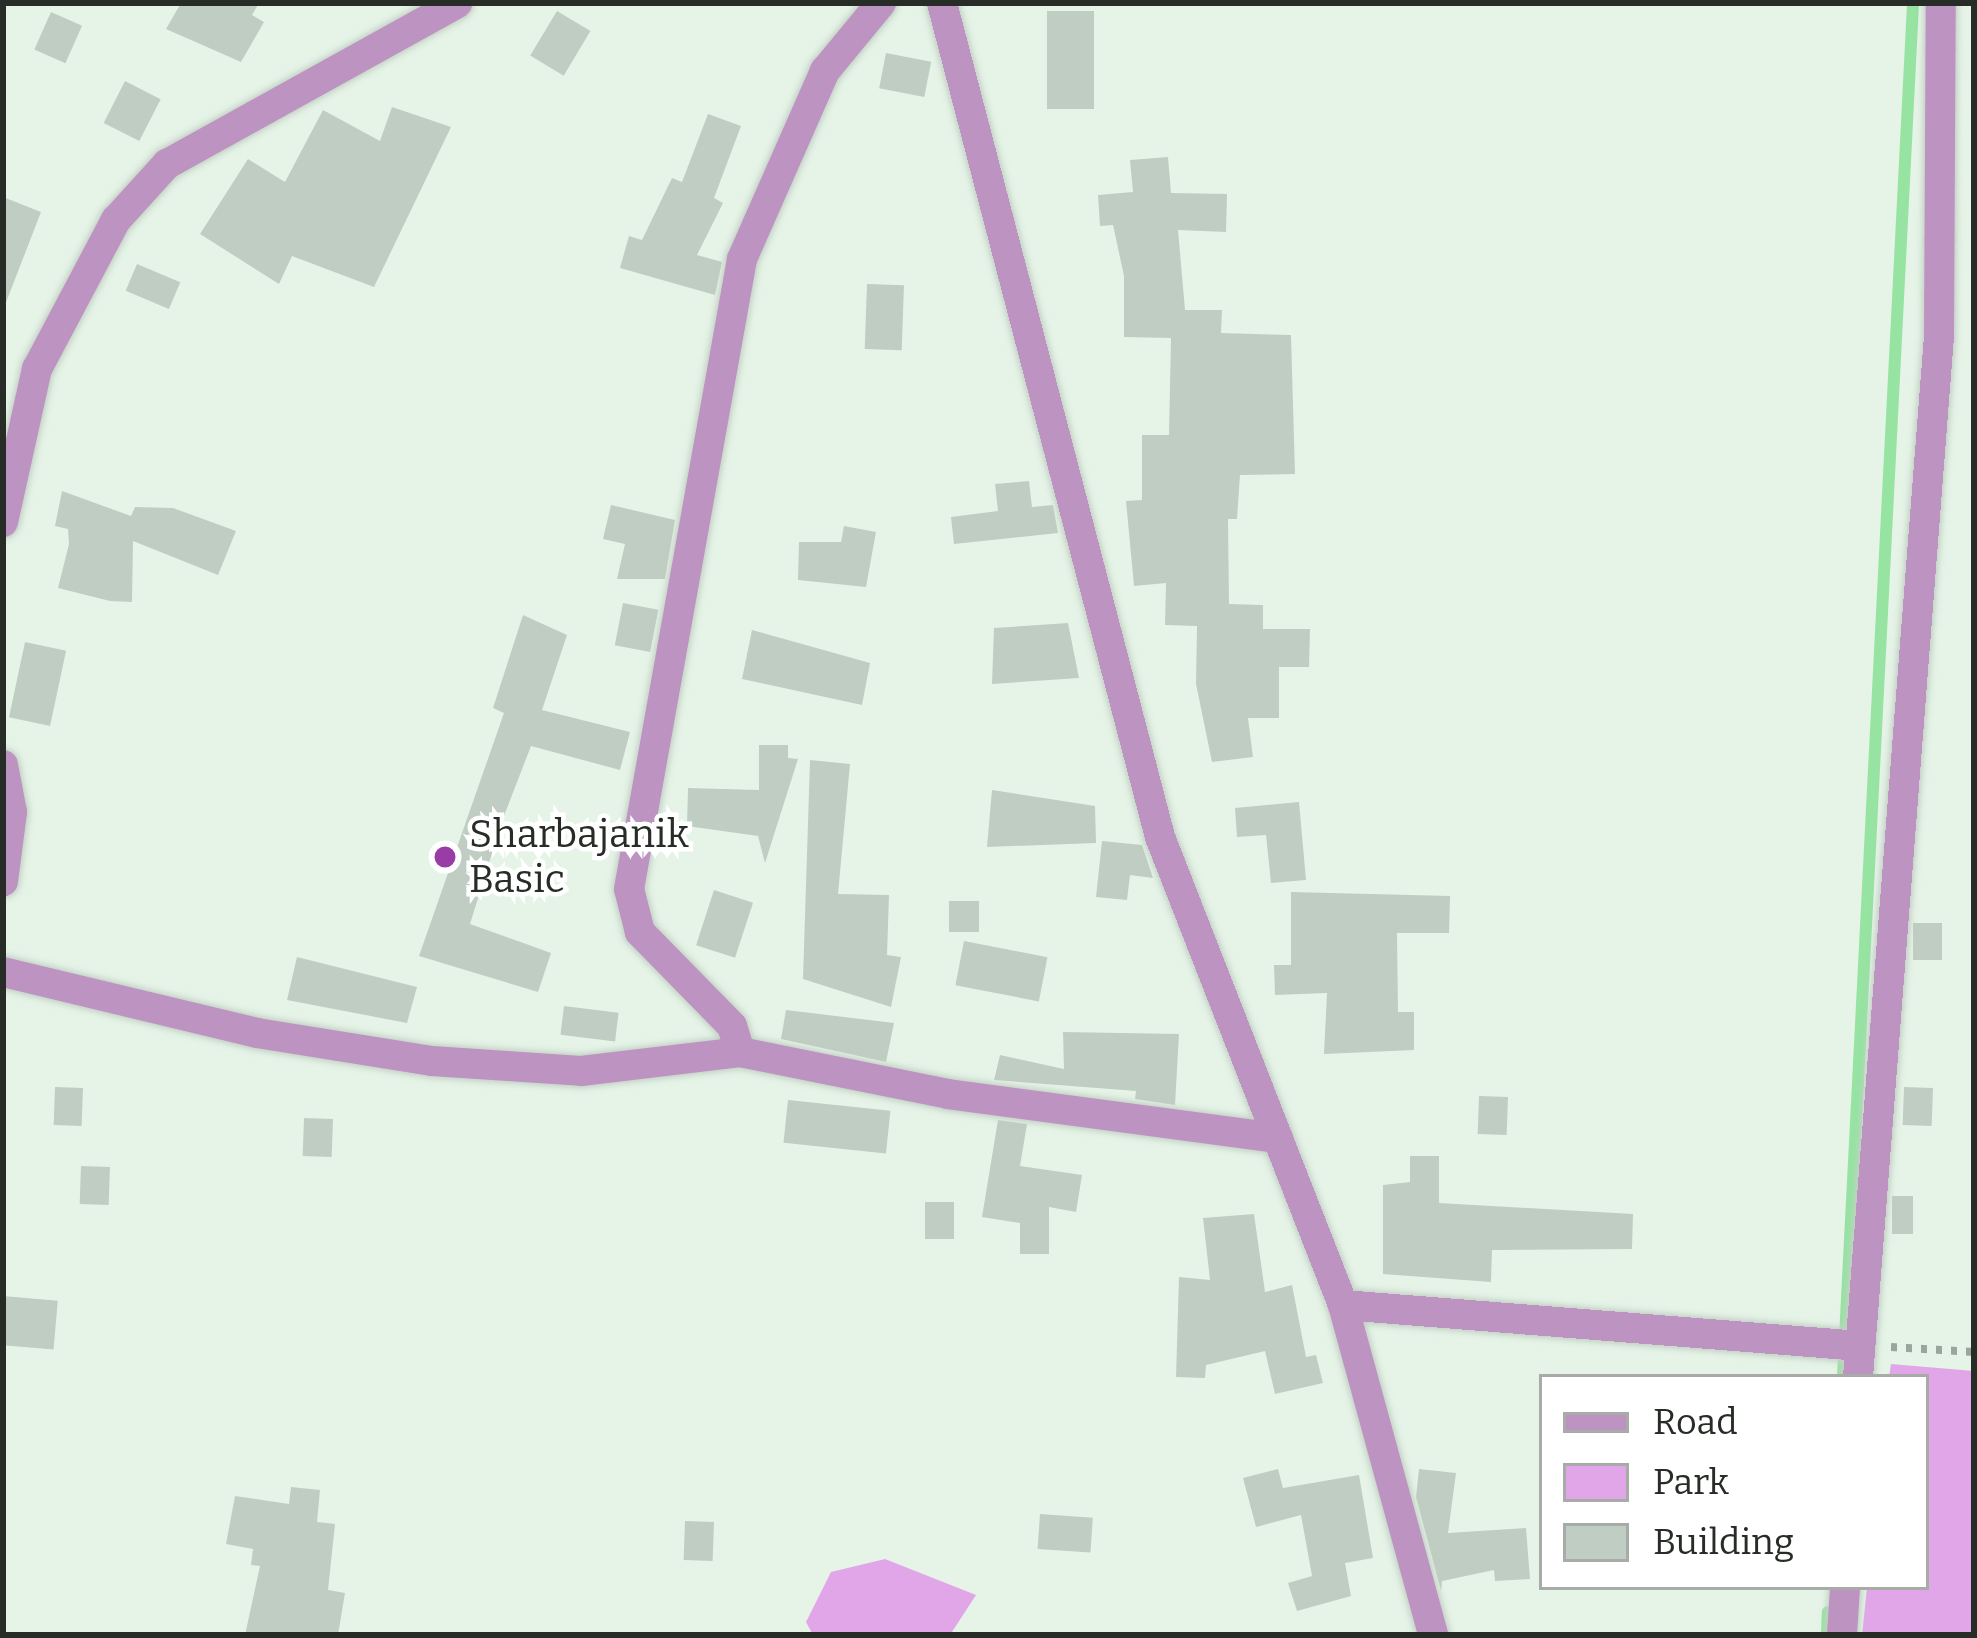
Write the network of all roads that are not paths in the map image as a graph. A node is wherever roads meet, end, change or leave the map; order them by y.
1 (457, 3) edge
2 (881, 3) edge
3 (942, 3) edge
4 (1941, 3) edge
5 (3, 522) edge
6 (3, 764) edge
7 (3, 880) edge
8 (3, 972) edge
9 (740, 1052) junction
10 (1278, 1138) junction
11 (1343, 1305) junction
12 (1859, 1361) edge
13 (1845, 1590) edge
14 (1433, 1635) edge
15 (1842, 1635) edge

1 - 5 street
2 - 9 street
3 - 10 street
4 - 12 street
6 - 7 street
8 - 9 street
9 - 10 street
10 - 11 street
11 - 12 street
11 - 14 street
13 - 15 street

